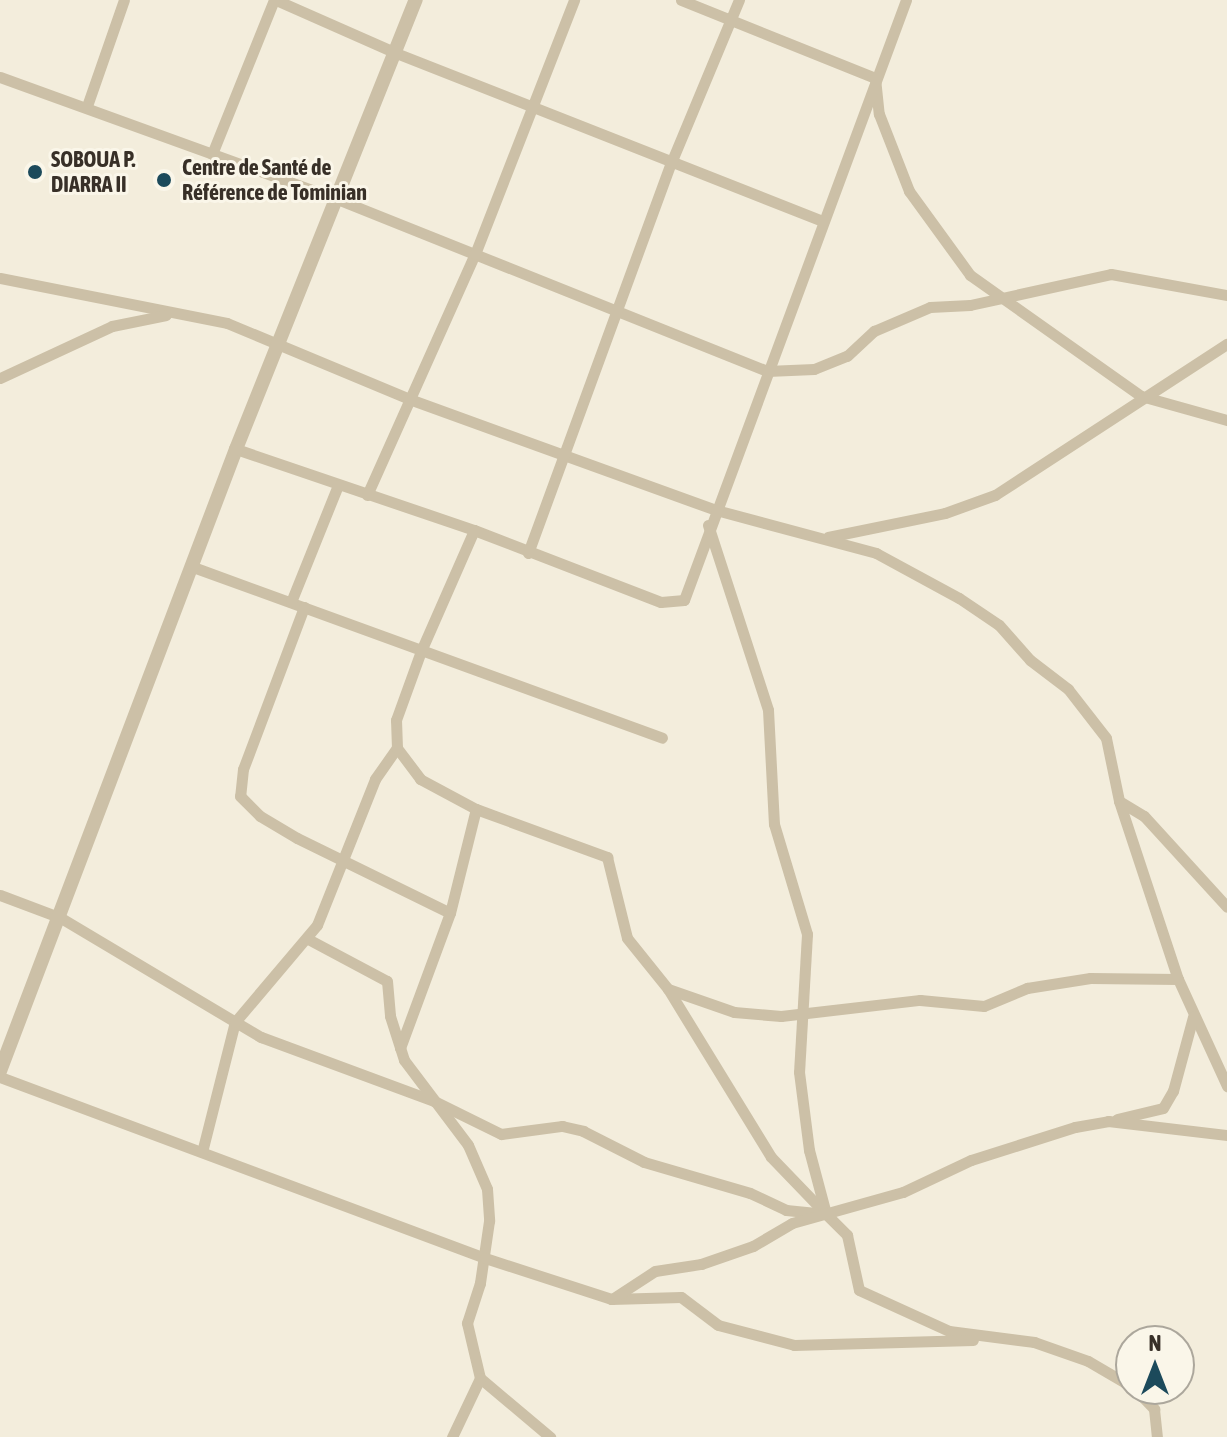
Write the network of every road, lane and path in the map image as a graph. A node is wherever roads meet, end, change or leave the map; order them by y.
1 (124, 0) edge
2 (275, 0) edge
3 (416, 0) edge
4 (574, 0) edge
5 (681, 0) edge
6 (739, 0) edge
7 (906, 0) edge
8 (732, 20) junction
9 (396, 53) junction
10 (0, 77) edge
11 (875, 78) junction
12 (532, 104) junction
13 (87, 106) junction
14 (212, 154) junction
15 (671, 163) junction
16 (337, 199) junction
17 (822, 221) junction
18 (475, 254) junction
19 (0, 278) edge
20 (1227, 295) edge
21 (1003, 297) junction
22 (175, 314) junction
23 (617, 315) junction
24 (1227, 344) edge
25 (278, 347) junction
26 (767, 371) junction
27 (0, 378) edge
28 (1141, 396) junction
29 (412, 400) junction
30 (1227, 420) edge
31 (236, 449) junction
32 (566, 454) junction
33 (338, 485) junction
34 (367, 495) junction
35 (716, 510) junction
36 (708, 525) junction
37 (474, 530) junction
38 (824, 538) junction
39 (528, 553) junction
40 (193, 567) junction
41 (291, 602) junction
42 (304, 607) junction
43 (421, 651) junction
44 (662, 738) dead end
45 (397, 748) junction
46 (1119, 801) junction
47 (476, 809) junction
48 (341, 861) junction
49 (0, 895) edge
50 (1227, 907) edge
51 (450, 913) junction
52 (61, 918) junction
53 (308, 939) junction
54 (1178, 979) junction
55 (668, 989) junction
56 (801, 1013) junction
57 (1193, 1017) junction
58 (235, 1022) junction
59 (400, 1048) junction
60 (0, 1074) edge
61 (1227, 1086) edge
62 (434, 1101) junction
63 (1108, 1121) junction
64 (1227, 1135) edge
65 (202, 1152) junction
66 (826, 1214) junction
67 (485, 1258) junction
68 (611, 1299) junction
69 (998, 1339) junction
70 (1115, 1377) edge
71 (480, 1378) junction
72 (1150, 1405) edge
73 (452, 1437) edge
74 (550, 1437) edge
75 (1157, 1437) edge

1 - 13 street
2 - 9 street
2 - 14 street
3 - 9 street
4 - 12 street
5 - 8 street
6 - 8 street
7 - 11 street
8 - 11 street
8 - 15 street
9 - 12 street
9 - 16 street
10 - 13 street
11 - 17 street
11 - 21 street
12 - 15 street
12 - 18 street
13 - 14 street
14 - 16 street
15 - 17 street
15 - 23 street
16 - 18 street
16 - 25 street
17 - 26 street
18 - 23 street
18 - 29 street
19 - 22 street
20 - 21 street
21 - 26 street
21 - 28 street
22 - 25 street
22 - 27 street
23 - 26 street
23 - 32 street
24 - 28 street
25 - 29 street
25 - 31 street
26 - 35 street
28 - 30 street
28 - 38 street
29 - 32 street
29 - 34 street
31 - 33 street
31 - 40 street
32 - 35 street
32 - 39 street
33 - 34 street
33 - 41 street
34 - 37 street
35 - 36 street
35 - 38 street
36 - 39 street
36 - 56 street
37 - 39 street
37 - 43 street
38 - 46 street
40 - 41 street
40 - 52 street
41 - 42 street
42 - 43 street
42 - 48 street
43 - 44 street
43 - 45 street
45 - 47 street
45 - 48 street
46 - 50 street
46 - 54 street
47 - 51 street
47 - 55 street
48 - 51 street
48 - 53 street
49 - 52 street
51 - 59 street
52 - 58 street
52 - 60 street
53 - 58 street
53 - 59 street
54 - 56 street
54 - 57 street
55 - 56 street
55 - 66 street
56 - 66 street
57 - 61 street
57 - 63 street
58 - 62 street
58 - 65 street
59 - 62 street
60 - 65 street
62 - 66 street
62 - 67 street
63 - 64 street
63 - 66 street
65 - 67 street
66 - 68 street
66 - 69 street
67 - 68 street
67 - 71 street
68 - 69 street
69 - 70 street
71 - 73 street
71 - 74 street
72 - 75 street

